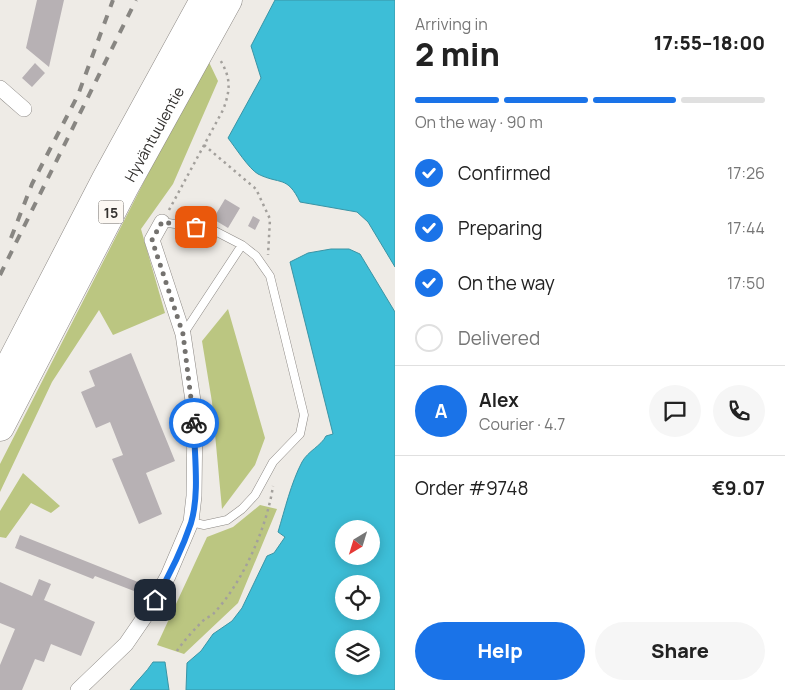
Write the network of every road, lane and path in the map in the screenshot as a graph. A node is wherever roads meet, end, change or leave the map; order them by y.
1 (204, 0) edge
2 (228, 0) edge
3 (219, 58) dead end
4 (0, 88) edge
5 (24, 109) dead end
6 (204, 145) junction
7 (162, 222) junction
8 (242, 245) junction
9 (265, 269) junction
10 (183, 334) junction
11 (0, 384) edge
12 (0, 428) edge
13 (274, 483) dead end
14 (191, 522) junction
15 (177, 652) dead end
16 (78, 690) edge

1 - 11 highway, Hyväntuulentie / 15
2 - 12 highway, Hyväntuulentie / 15
3 - 6 path
4 - 5 street
6 - 7 path
6 - 9 path
7 - 8 lane
7 - 10 street
8 - 9 lane
8 - 10 lane
9 - 14 lane
10 - 14 street
13 - 15 path
14 - 16 street

